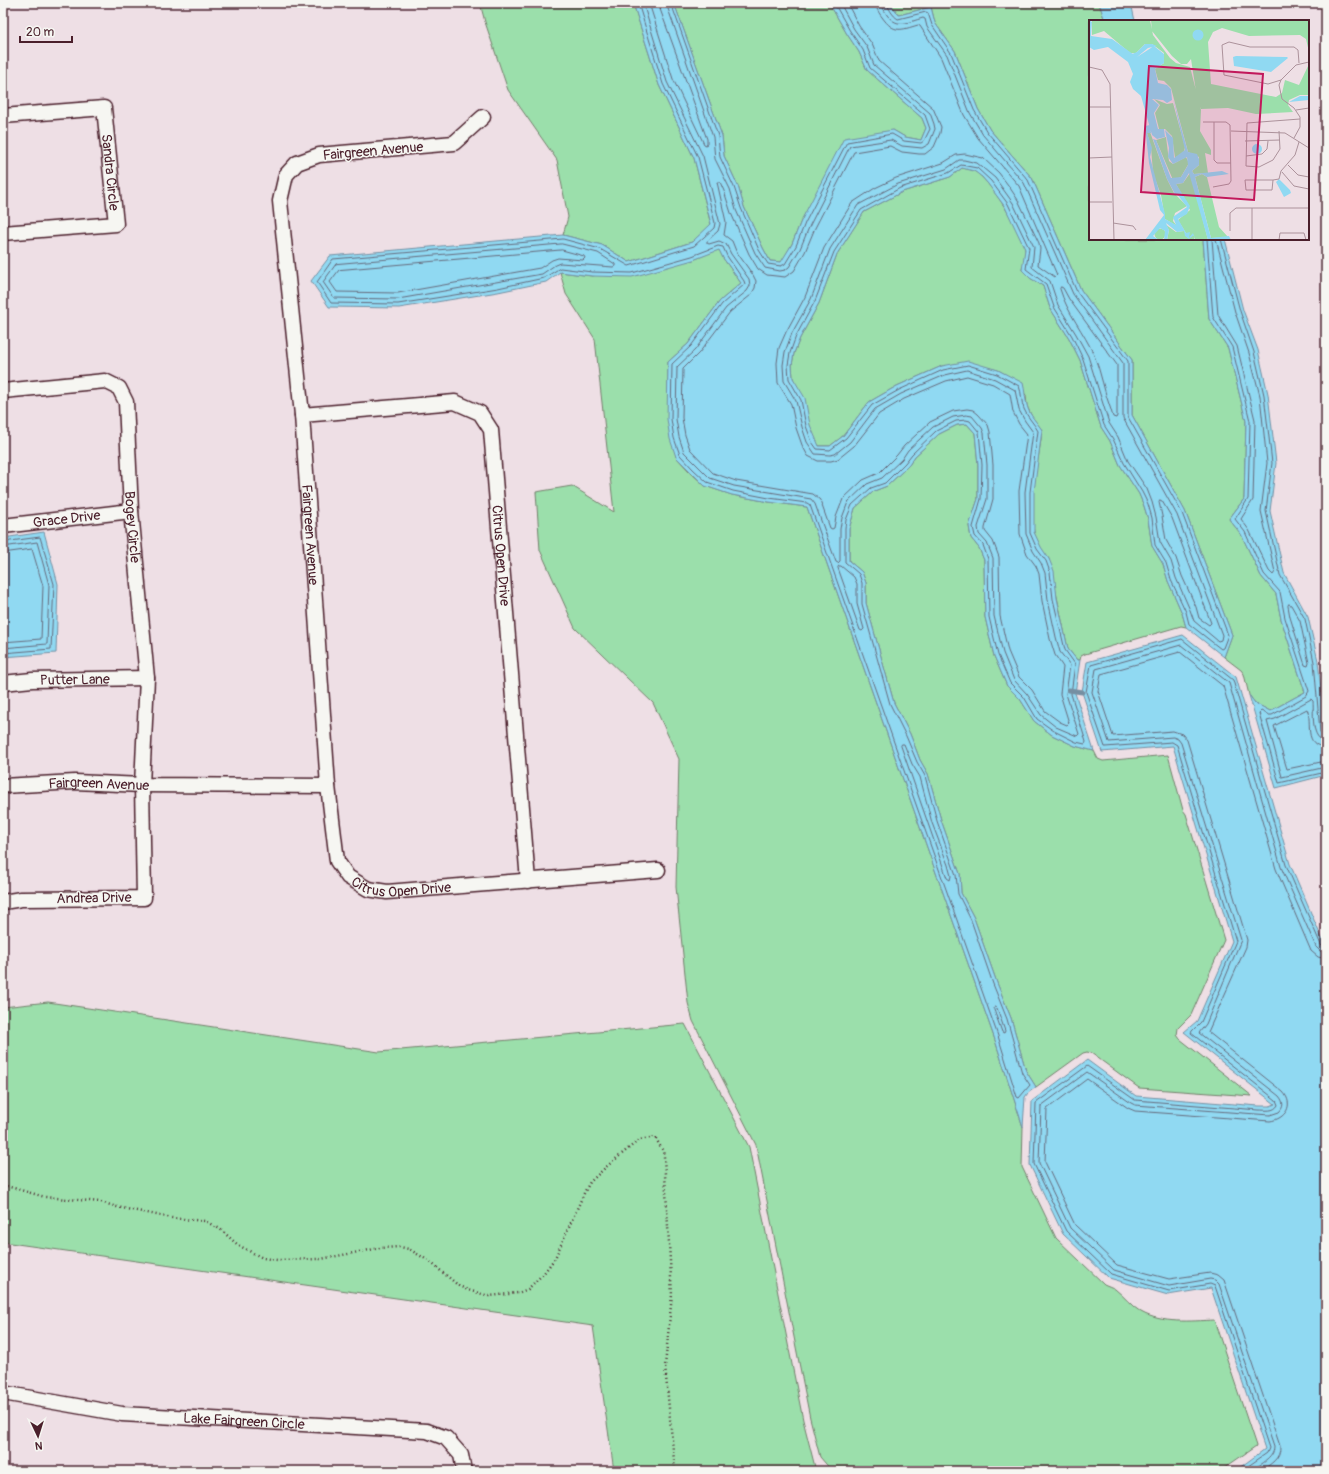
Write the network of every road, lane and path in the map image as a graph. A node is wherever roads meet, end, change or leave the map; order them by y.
1 (3, 116) edge
2 (483, 117) dead end
3 (3, 233) edge
4 (3, 391) edge
5 (302, 415) junction
6 (131, 511) junction
7 (3, 526) edge
8 (147, 678) junction
9 (3, 683) edge
10 (3, 786) edge
11 (142, 786) junction
12 (328, 786) junction
13 (658, 870) dead end
14 (528, 881) junction
15 (3, 902) edge
16 (3, 1185) edge
17 (3, 1393) edge
18 (464, 1471) edge
19 (675, 1471) edge

1 - 3 street, Sandra Circle
2 - 5 street, Fairgreen Avenue
4 - 6 street, Bogey Circle
5 - 12 street, Fairgreen Avenue
5 - 14 street, Citrus Open Drive
6 - 7 street, Grace Drive
6 - 8 street, Bogey Circle
8 - 9 street, Putter Lane
8 - 11 street, Bogey Circle
10 - 11 street, Fairgreen Avenue
11 - 12 street, Fairgreen Avenue
11 - 15 street, Andrea Drive
12 - 14 street, Citrus Open Drive
13 - 14 street, Citrus Open Drive
16 - 19 path
17 - 18 street, Lake Fairgreen Circle

